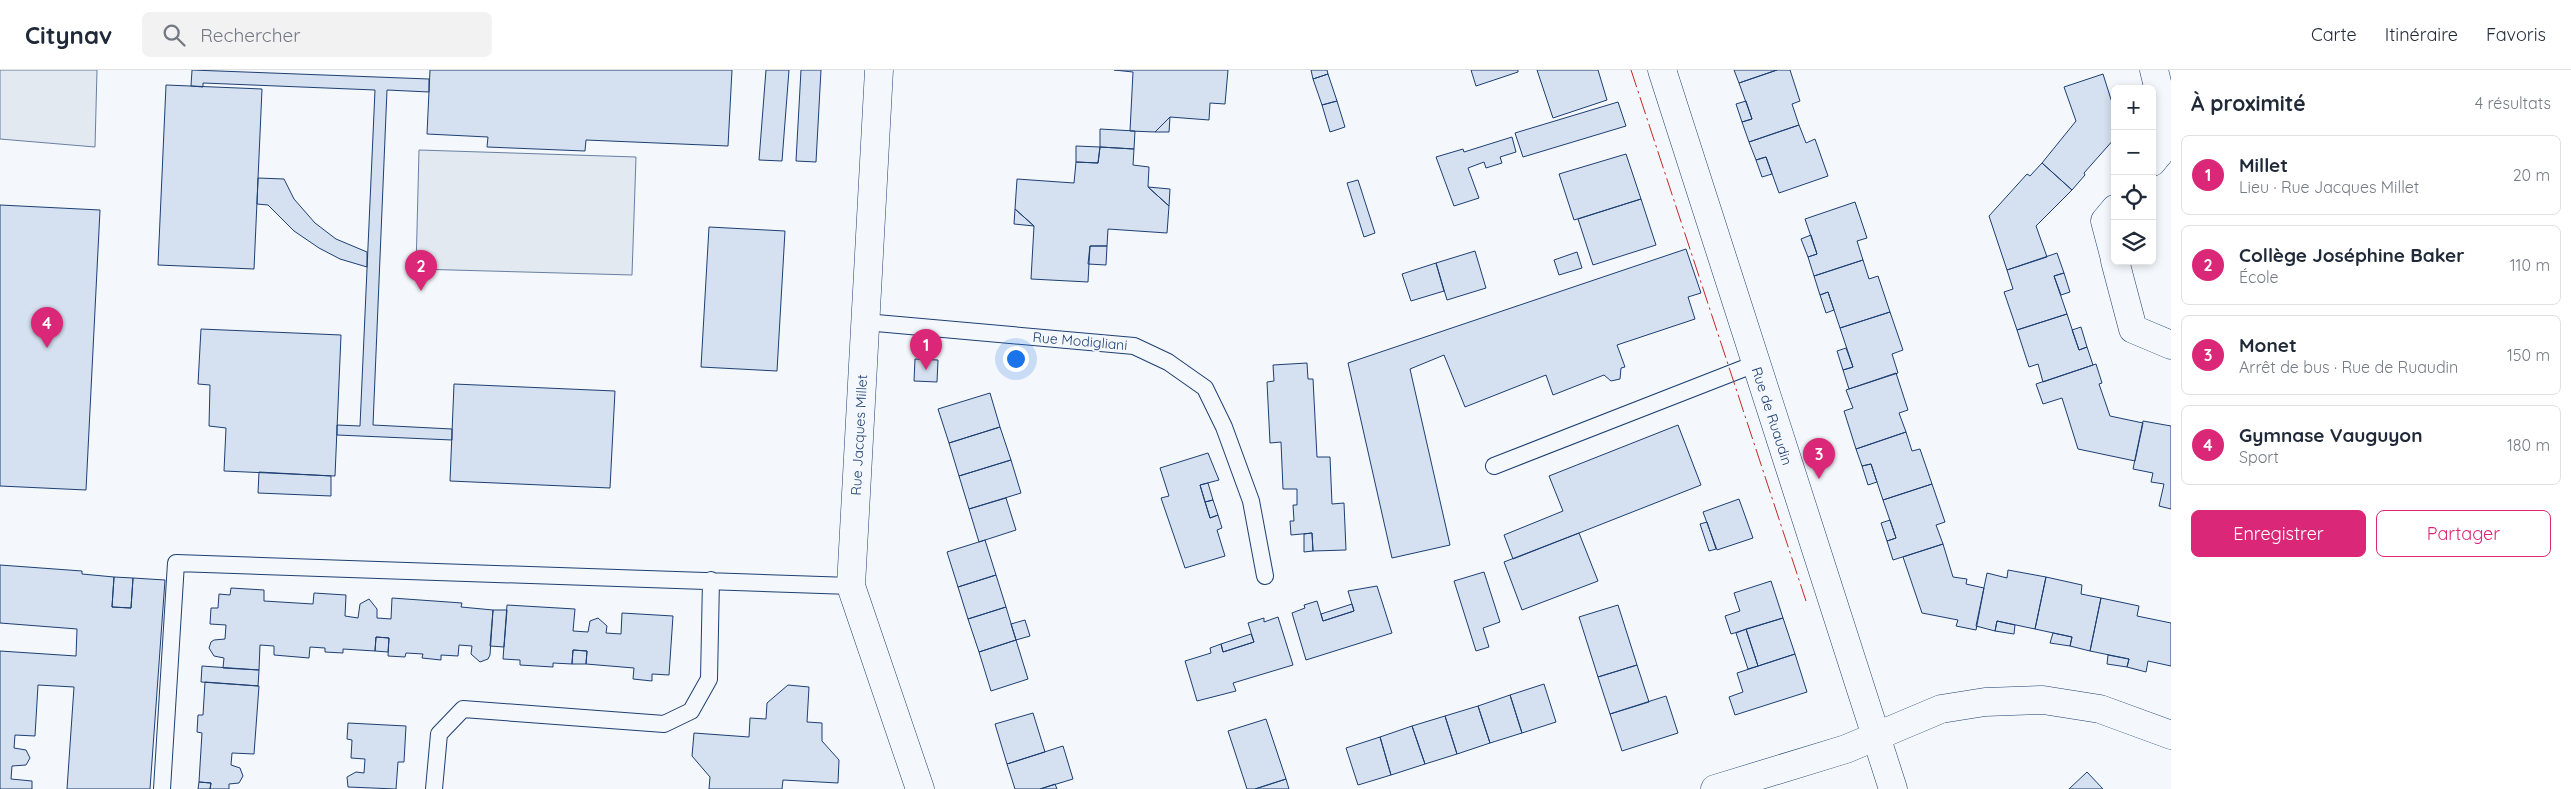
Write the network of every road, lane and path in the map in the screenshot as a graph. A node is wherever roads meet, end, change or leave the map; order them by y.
1 (879, 70) edge
2 (1662, 70) edge
3 (2154, 70) edge
4 (2171, 140) edge
5 (2156, 157) edge
6 (2111, 214) edge
7 (2111, 244) edge
8 (2116, 265) edge
9 (865, 322) junction
10 (2171, 345) edge
11 (1755, 364) junction
12 (1494, 466) dead end
13 (1265, 576) dead end
14 (711, 580) junction
15 (851, 586) junction
16 (2171, 735) edge
17 (1876, 737) junction
18 (162, 789) edge
19 (434, 789) edge
20 (920, 789) edge
21 (1715, 789) edge
22 (1893, 789) edge

1 - 9 street, Rue Jacques Millet
2 - 11 street, Rue de Ruaudin
3 - 4 street
4 - 5 street
6 - 7 street
8 - 10 street
9 - 13 lane, Rue Modigliani
9 - 15 street, Rue Jacques Millet
11 - 12 lane
11 - 17 street, Rue de Ruaudin
14 - 15 lane
14 - 18 lane
14 - 19 lane
15 - 20 street, Rue Jacques Millet
16 - 17 street
17 - 21 street
17 - 22 street, Rue de Ruaudin

